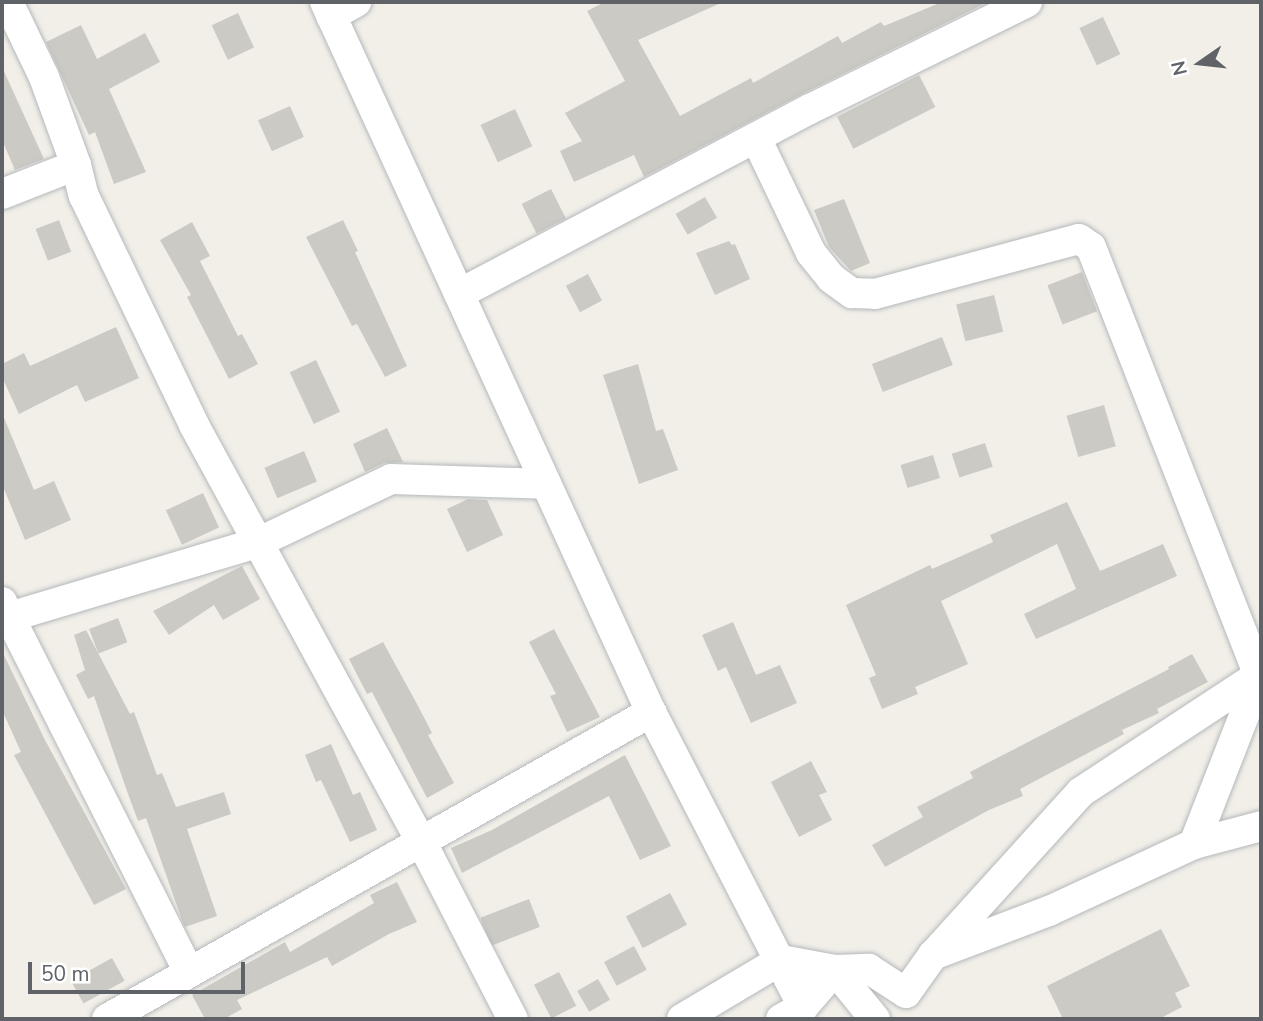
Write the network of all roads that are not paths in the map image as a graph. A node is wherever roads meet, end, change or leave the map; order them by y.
1 (8, 2) edge
2 (1027, 2) edge
3 (338, 7) edge
4 (756, 138) junction
5 (76, 165) junction
6 (2, 194) edge
7 (459, 294) junction
8 (546, 484) junction
9 (257, 543) junction
10 (6, 609) edge
11 (1260, 673) edge
12 (651, 712) junction
13 (1261, 826) edge
14 (422, 843) junction
15 (1194, 844) junction
16 (933, 955) junction
17 (781, 960) junction
18 (835, 970) junction
19 (189, 973) junction
20 (792, 1013) edge
21 (107, 1019) edge
22 (513, 1019) edge
23 (682, 1019) edge
24 (875, 1019) edge

1 - 5 street
2 - 4 street
3 - 7 street
4 - 7 street
4 - 11 street
5 - 6 street
5 - 9 street
7 - 8 street
8 - 9 street
8 - 12 street
9 - 10 street
9 - 14 street
10 - 19 street
11 - 15 street
11 - 16 street
12 - 14 street
12 - 17 street
13 - 15 street
14 - 19 street
14 - 22 street
15 - 16 street
16 - 18 street
17 - 18 street
17 - 20 street
17 - 23 street
18 - 20 street
18 - 24 street
19 - 21 street

